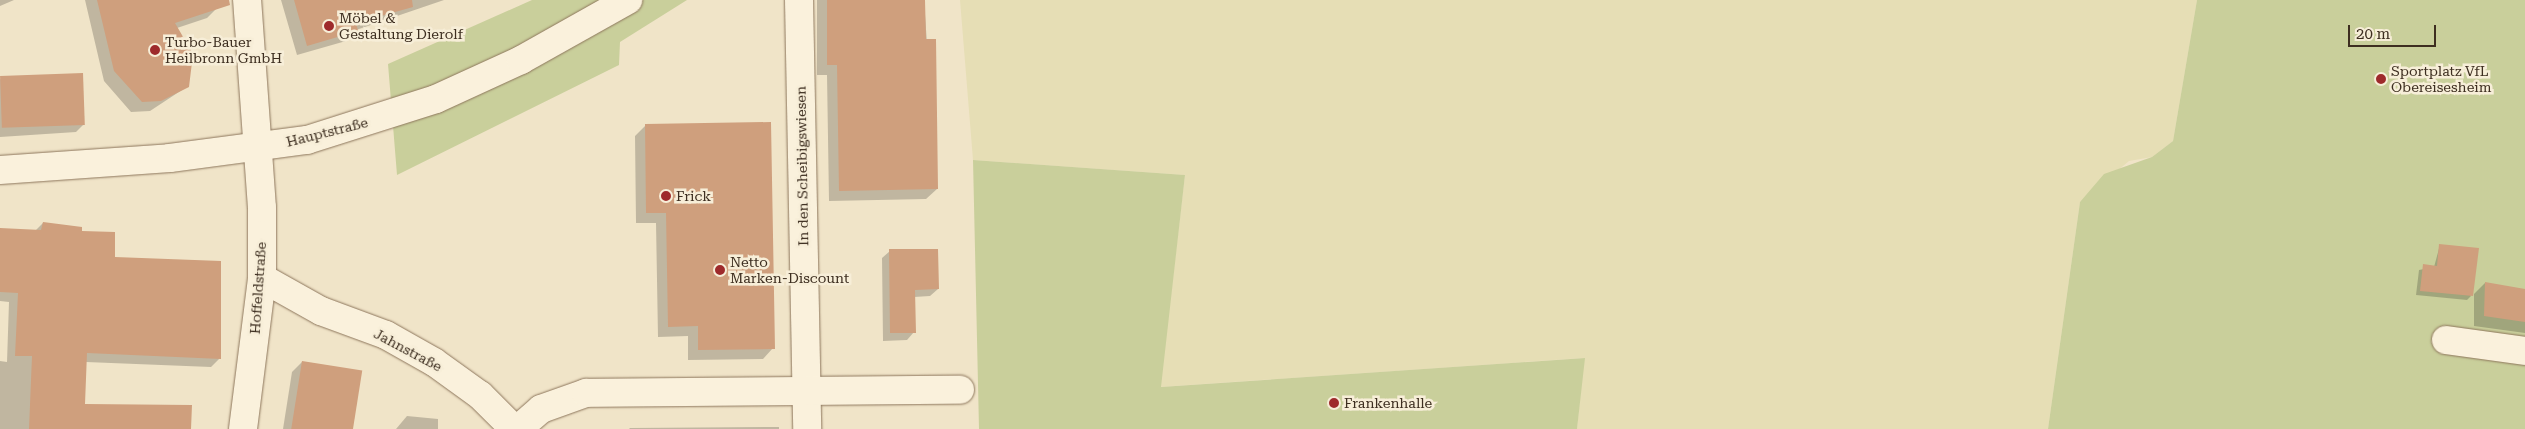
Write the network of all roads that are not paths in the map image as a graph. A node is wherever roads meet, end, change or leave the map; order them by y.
1 (247, 0) edge
2 (628, 0) edge
3 (799, 0) edge
4 (260, 147) junction
5 (0, 170) edge
6 (262, 278) junction
7 (2446, 340) dead end
8 (2525, 350) edge
9 (960, 390) dead end
10 (807, 391) junction
11 (243, 429) edge
12 (514, 429) edge
13 (518, 429) edge
14 (807, 429) edge

1 - 4 street, Hoffeldstraße
2 - 4 street, Hauptstraße
3 - 10 street, In den Scheibigswiesen
4 - 5 street, Hauptstraße
4 - 6 street, Hoffeldstraße
6 - 11 street, Hoffeldstraße
6 - 12 street, Jahnstraße
7 - 8 street
9 - 10 street
10 - 13 street
10 - 14 street, In den Scheibigswiesen

